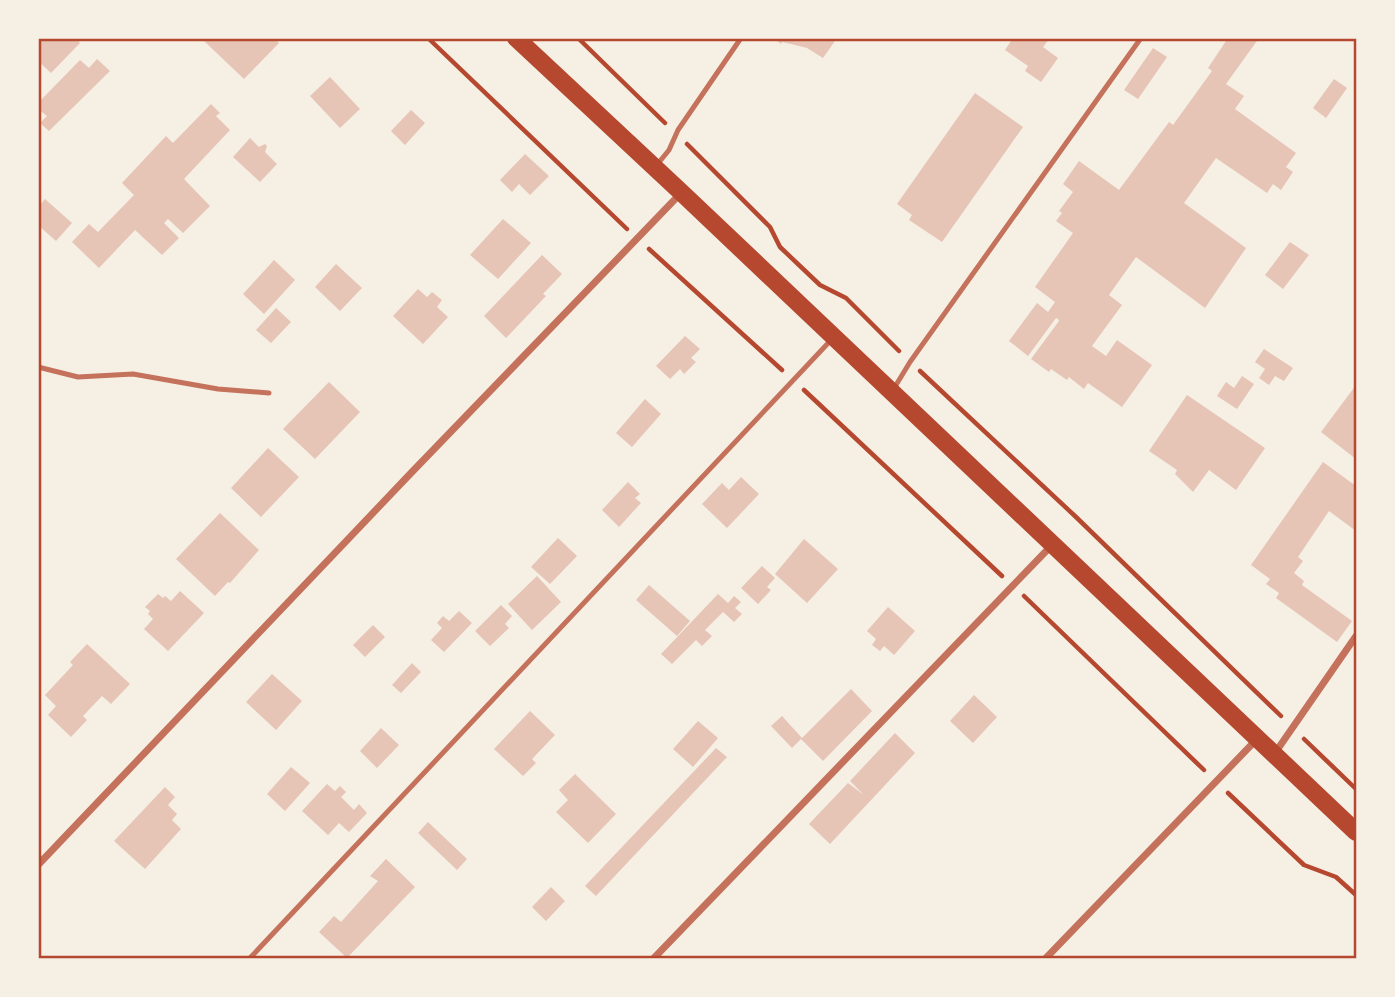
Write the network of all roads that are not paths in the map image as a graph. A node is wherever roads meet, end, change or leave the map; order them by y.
1 (516, 38) edge
2 (741, 38) edge
3 (1140, 38) edge
4 (654, 169) junction
5 (682, 192) junction
6 (834, 337) junction
7 (38, 367) edge
8 (269, 393) dead end
9 (892, 393) junction
10 (1052, 545) junction
11 (1356, 636) edge
12 (1257, 738) junction
13 (1274, 754) junction
14 (1356, 832) edge
15 (38, 865) edge
16 (250, 958) edge
17 (654, 958) edge
18 (1046, 958) edge

1 - 4 main road
2 - 4 lane
3 - 9 lane
4 - 5 main road
5 - 6 main road
5 - 15 street
6 - 9 main road
6 - 16 lane
7 - 8 lane
9 - 10 main road
10 - 12 main road
10 - 17 street
11 - 13 street
12 - 13 main road
12 - 18 street
13 - 14 main road

